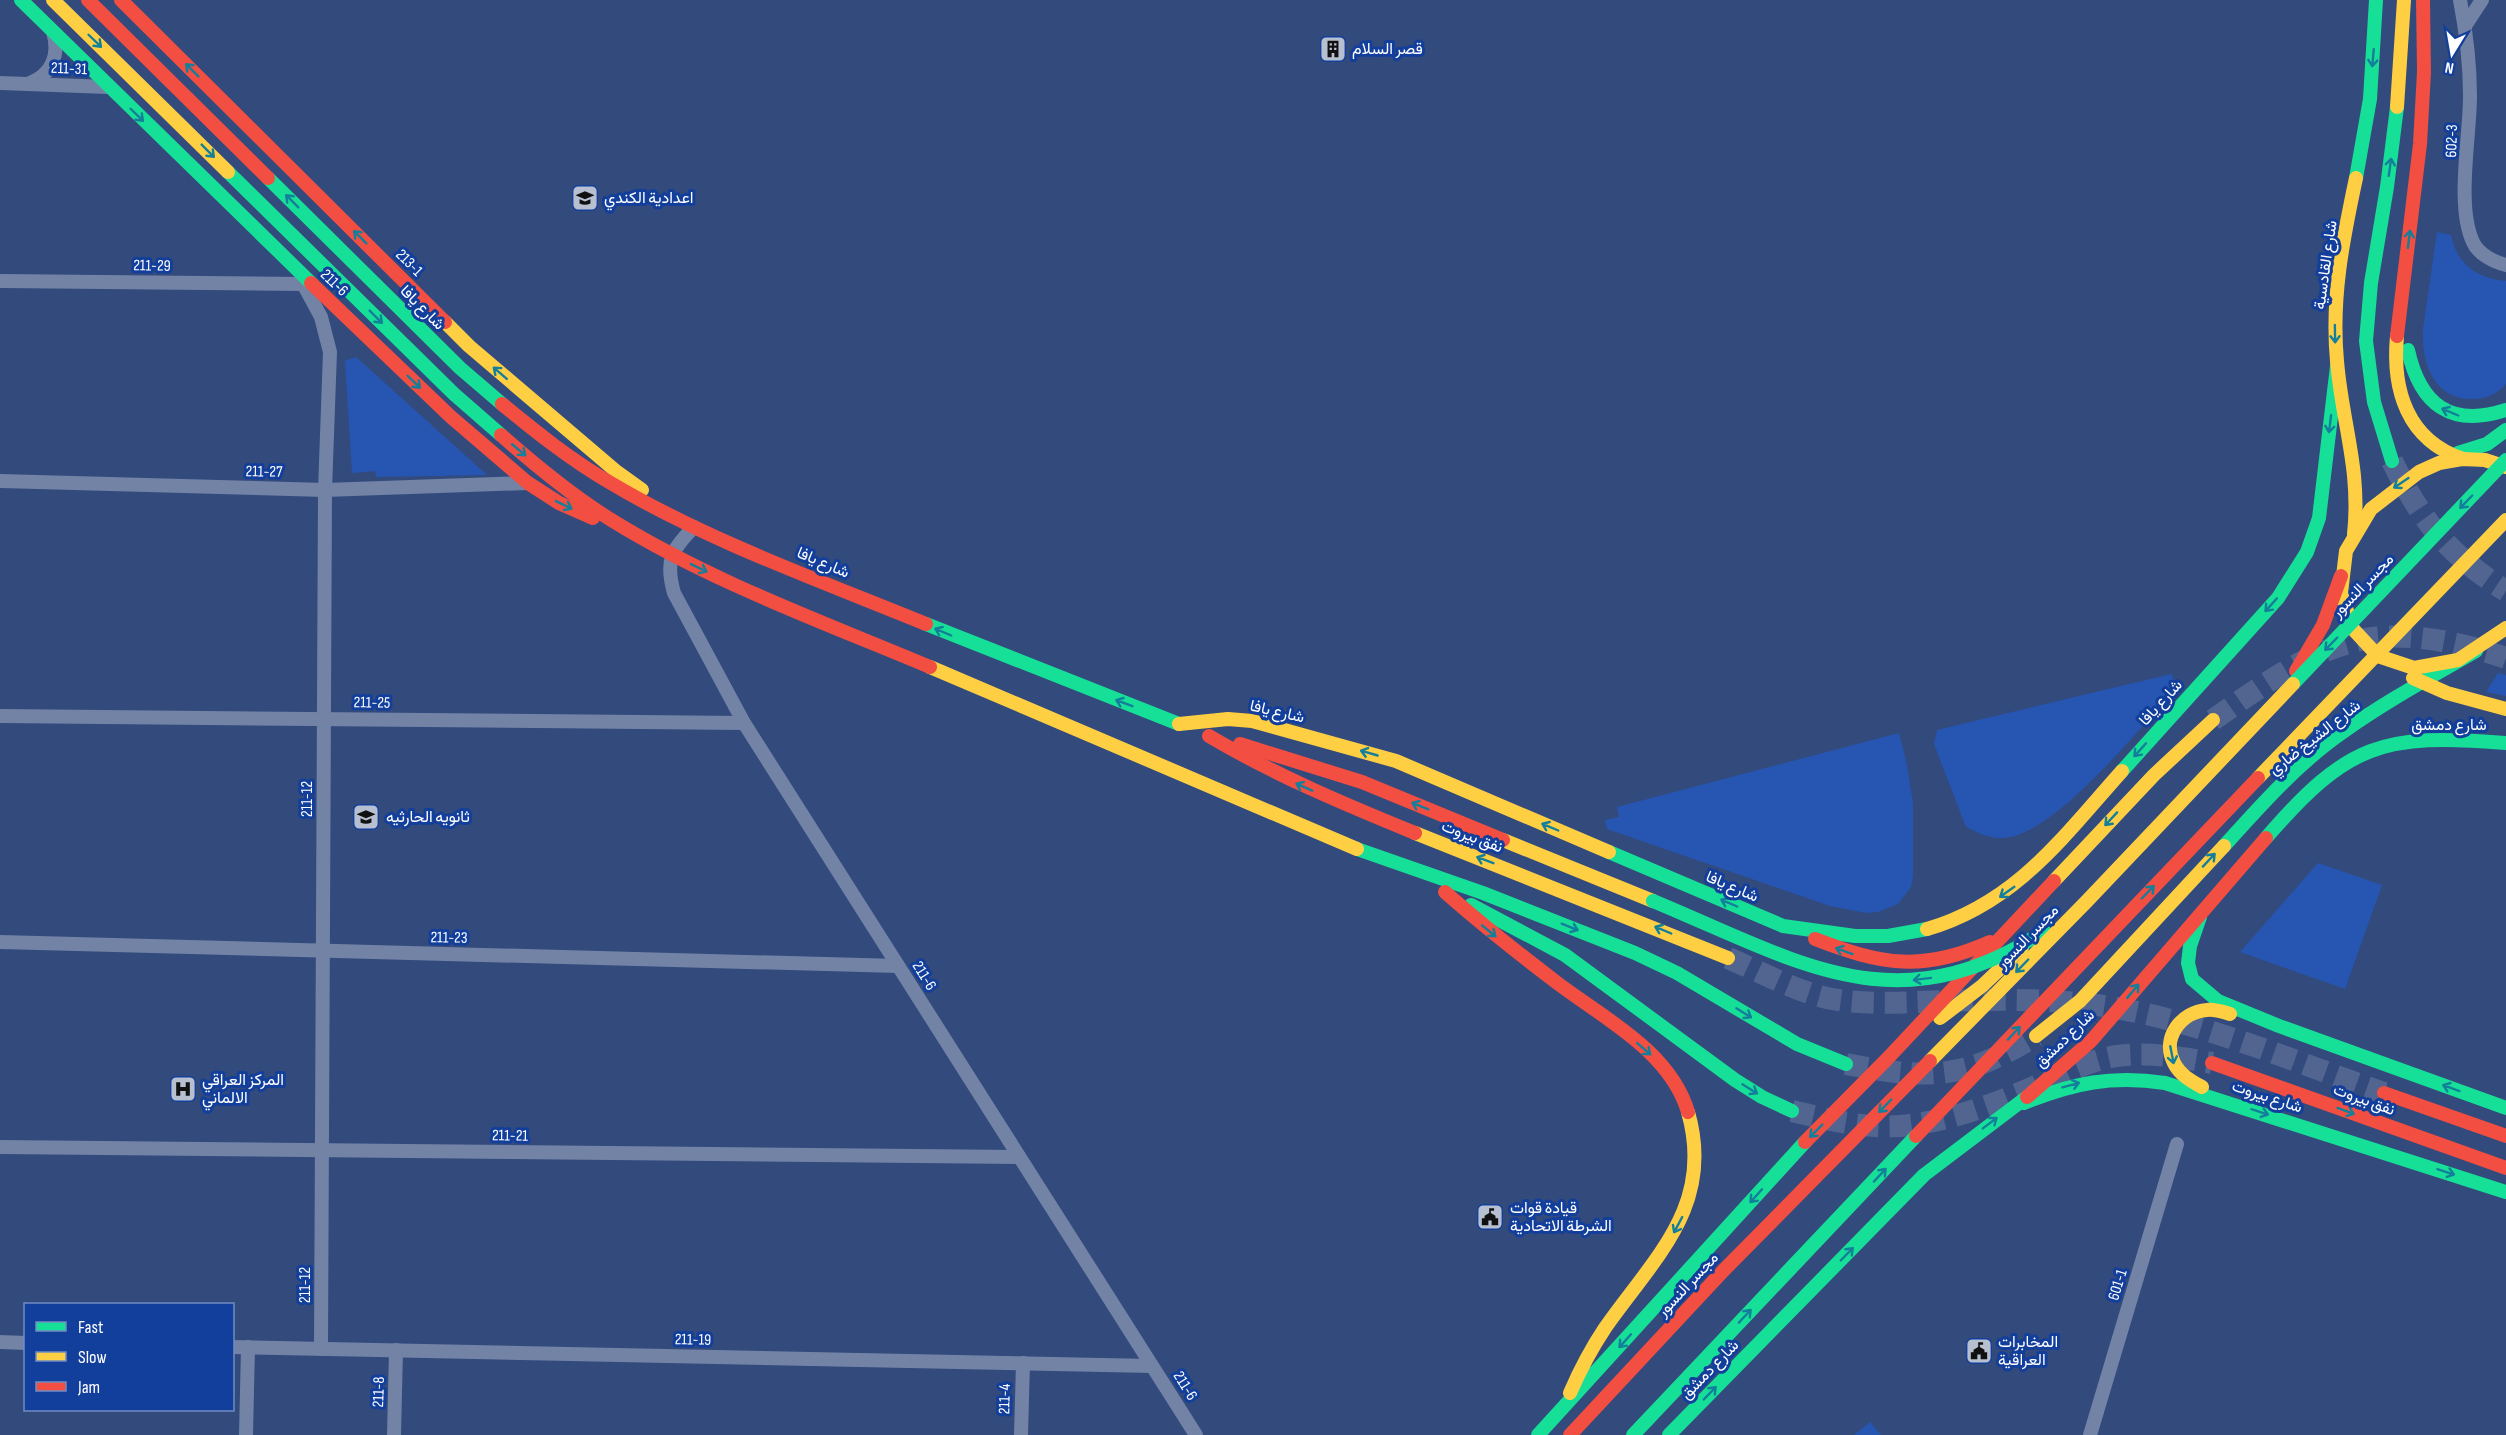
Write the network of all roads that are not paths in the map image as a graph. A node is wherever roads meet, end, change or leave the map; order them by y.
1 (21, 0) edge
2 (53, 0) edge
3 (88, 0) edge
4 (121, 0) edge
5 (2376, 0) edge
6 (2404, 0) edge
7 (2423, 0) edge
8 (2460, 0) edge
9 (2482, 0) edge
10 (2465, 26) junction
11 (53, 32) junction
12 (0, 83) edge
13 (28, 84) junction
14 (108, 87) junction
15 (287, 260) junction
16 (2506, 265) edge
17 (0, 281) edge
18 (303, 284) junction
19 (2402, 297) junction
20 (2337, 366) junction
21 (2506, 410) edge
22 (2506, 430) edge
23 (2448, 455) junction
24 (2463, 459) junction
25 (2506, 460) edge
26 (2392, 461) tunnel mouth
27 (2506, 467) edge
28 (2424, 469) junction
29 (0, 481) edge
30 (528, 483) junction
31 (325, 490) junction
32 (2506, 520) edge
33 (693, 527) junction
34 (2354, 534) junction
35 (656, 545) junction
36 (671, 554) junction
37 (2341, 576) junction
38 (2506, 628) edge
39 (2476, 651) junction
40 (2374, 653) junction
41 (2422, 682) junction
42 (2506, 709) edge
43 (0, 716) edge
44 (2369, 716) junction
45 (324, 719) junction
46 (2213, 720) tunnel mouth
47 (744, 723) junction
48 (1179, 724) junction
49 (2356, 724) junction
50 (1209, 736) junction
51 (2391, 743) junction
52 (2506, 743) edge
53 (2322, 762) junction
54 (2274, 791) junction
55 (2296, 803) junction
56 (1357, 849) junction
57 (1444, 892) junction
58 (2086, 901) junction
59 (2201, 913) junction
60 (1783, 926) junction
61 (2001, 936) junction
62 (0, 942) edge
63 (323, 951) junction
64 (1728, 957) tunnel mouth
65 (898, 966) junction
66 (2279, 1026) junction
67 (2036, 1036) tunnel mouth
68 (1888, 1058) junction
69 (2212, 1063) tunnel mouth
70 (1846, 1064) tunnel mouth
71 (2384, 1093) tunnel mouth
72 (2230, 1102) junction
73 (2016, 1106) junction
74 (2506, 1108) edge
75 (1792, 1111) tunnel mouth
76 (2506, 1136) edge
77 (2177, 1144) dead end
78 (0, 1147) edge
79 (322, 1150) junction
80 (1019, 1157) junction
81 (2506, 1168) edge
82 (2506, 1192) edge
83 (0, 1342) edge
84 (24, 1343) edge
85 (234, 1347) edge
86 (248, 1347) junction
87 (321, 1349) junction
88 (396, 1350) junction
89 (1023, 1363) junction
90 (1152, 1366) junction
91 (1566, 1407) junction
92 (246, 1435) edge
93 (394, 1435) edge
94 (1021, 1435) edge
95 (1196, 1435) edge
96 (1539, 1435) edge
97 (1570, 1435) edge
98 (1633, 1435) edge
99 (1669, 1435) edge
100 (2090, 1435) edge

1 - 11 main road, 211-6
2 -> 35 main road
33 -> 3 main road, شارع يافا
33 -> 4 main road, 213-1
5 -> 20 main road, شارع القادسية
26 -> 6 main road
19 -> 7 main road
8 - 10 street, 602-3
9 - 10 street
10 - 16 street, 602-3
11 - 13 street, 211-31
11 - 14 main road, 211-6
12 - 13 street, 211-31
13 - 14 street, 211-31
14 -> 15 main road, 211-6
15 - 18 street, 211-12
15 -> 30 main road, 211-6
17 - 18 street, 211-29
18 - 31 street, 211-12
21 -> 19 main road
19 - 23 main road
20 - 34 main road, شارع القادسية
20 -> 60 main road, شارع يافا
22 - 23 main road
23 - 24 main road
23 - 28 main road
24 - 27 main road
24 - 28 main road
25 -> 58 main road, مجسر النسور, bridge
28 -> 34 main road
29 - 31 street, 211-27
30 - 31 street, 211-27
30 -> 35 main road, 211-6
31 - 45 street, 211-12
98 -> 32 main road, bridge
33 - 36 street
48 -> 33 main road, شارع يافا
34 - 37 main road
35 - 36 main road
36 - 47 street, 211-6
36 -> 56 main road
37 - 40 main road
37 - 68 main road
38 - 39 main road
39 - 40 main road
39 - 41 main road, شارع الشيخ ضاري
40 - 41 main road
41 - 42 main road
41 - 44 main road, شارع الشيخ ضاري
42 - 44 main road
43 - 45 street, 211-25
44 - 49 main road, شارع الشيخ ضاري
45 - 47 street, 211-25
45 - 63 street, 211-12
46 -> 61 main road
47 - 65 street, 211-6
48 - 50 main road
60 -> 48 main road, شارع يافا
49 - 53 main road
49 - 54 main road, شارع الشيخ ضاري
58 -> 50 main road, bridge
64 -> 50 main road, نفق بيروت
51 - 52 main road, شارع دمشق
51 - 53 main road
51 - 55 main road, شارع دمشق
53 - 54 main road
53 - 55 main road
67 -> 54 main road, شارع الشيخ ضاري
55 - 59 main road, شارع دمشق
56 - 57 main road
56 -> 70 main road
57 -> 75 main road
57 -> 91 main road
58 -> 97 main road, مجسر النسور, bridge
59 - 66 main road
73 -> 59 main road, شارع دمشق
61 -> 60 main road
61 - 68 main road
62 - 63 street, 211-23
63 - 65 street, 211-23
63 - 79 street, 211-12
65 - 80 street, 211-6
66 -> 72 main road
74 -> 66 main road
68 -> 91 main road
69 -> 81 main road, نفق بيروت
71 - 76 main road, نفق بيروت
73 -> 72 main road, شارع بيروت
72 -> 82 main road, شارع بيروت
99 -> 73 main road, شارع دمشق
77 - 100 street, 601-1
78 - 79 street, 211-21
79 - 80 street, 211-21
79 - 87 street, 211-12
80 - 90 street, 211-6
83 - 84 street
85 - 86 street, 211-19
86 - 87 street, 211-19
86 - 92 street
87 - 88 street, 211-19
88 - 89 street, 211-19
88 - 93 street, 211-8
89 - 90 street, 211-19
89 - 94 street, 211-4
90 - 95 street, 211-6
91 - 96 main road

